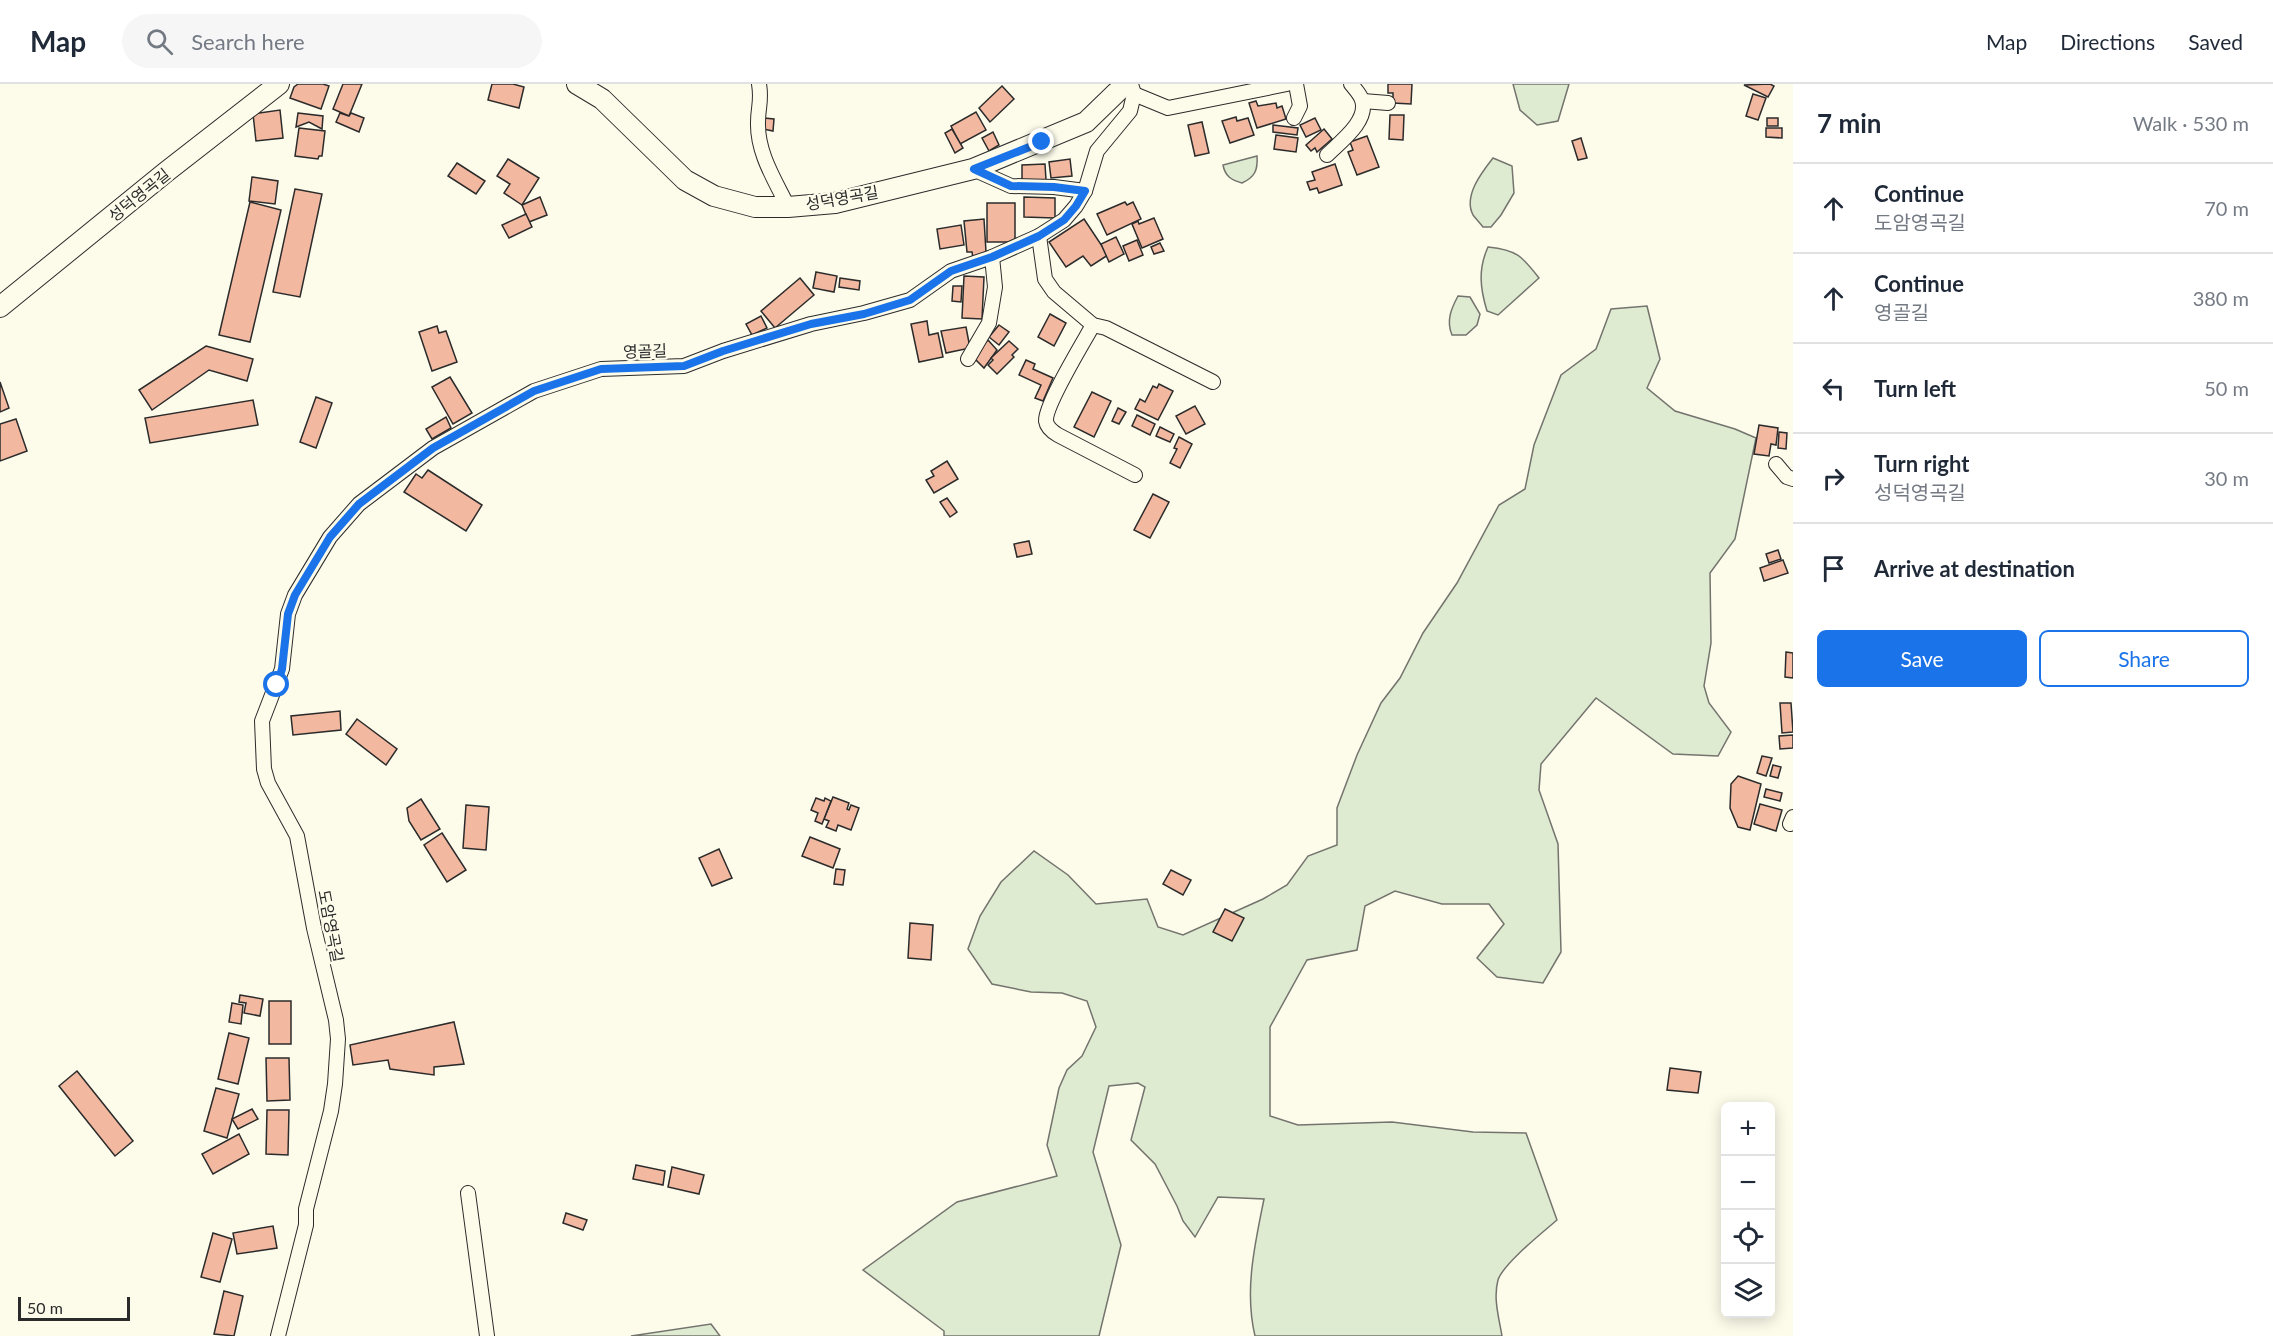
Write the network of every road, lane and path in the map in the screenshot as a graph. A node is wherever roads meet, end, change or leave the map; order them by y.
1 (279, 84) edge
2 (577, 84) edge
3 (759, 84) edge
4 (1287, 84) edge
5 (1296, 84) edge
6 (1351, 84) edge
7 (1129, 87) edge
8 (1362, 101) junction
9 (1388, 103) dead end
10 (1294, 118) dead end
11 (1327, 155) dead end
12 (974, 169) junction
13 (1085, 191) junction
14 (788, 207) junction
15 (1039, 236) junction
16 (992, 257) junction
17 (0, 307) edge
18 (1092, 325) junction
19 (968, 359) dead end
20 (1213, 382) dead end
21 (1776, 464) dead end
22 (1135, 475) dead end
23 (1793, 479) edge
24 (330, 537) joint
25 (468, 1193) dead end
26 (278, 1336) edge
27 (487, 1336) edge

1 - 17 main road, 성덕영곡길
2 - 14 main road, 성덕영곡길
3 - 14 street
4 - 7 street
5 - 10 street
6 - 8 street
7 - 12 main road, 성덕영곡길
7 - 13 street, 영골길
8 - 9 street
8 - 11 street
12 - 13 street
12 - 14 main road, 성덕영곡길
13 - 15 street, 영골길
15 - 16 street, 영골길
15 - 18 street
16 - 19 street
16 - 24 street, 영골길
18 - 20 street
18 - 22 street
21 - 23 street
24 - 26 street, 도암영곡길
25 - 27 street

